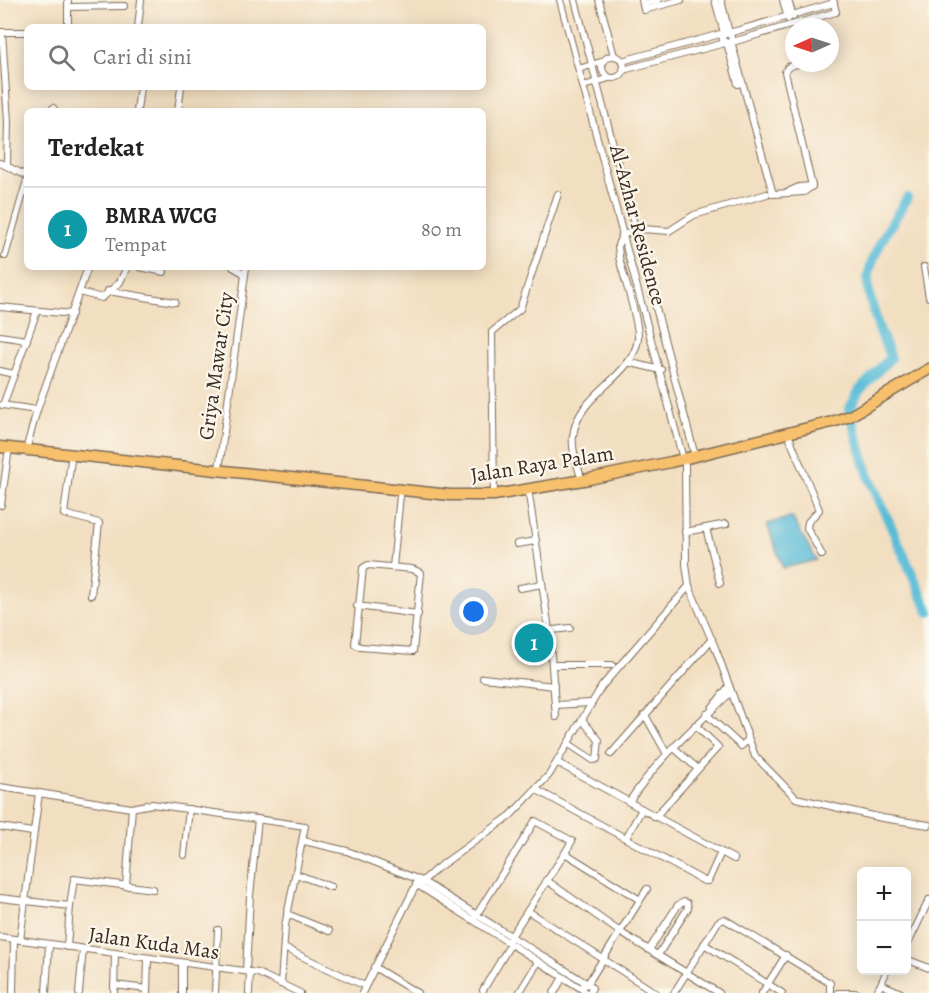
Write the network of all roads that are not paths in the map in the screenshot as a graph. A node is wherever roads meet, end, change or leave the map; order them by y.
1 (141, 0) edge
2 (560, 0) edge
3 (575, 0) edge
4 (599, 0) edge
5 (658, 0) edge
6 (681, 0) edge
7 (715, 0) edge
8 (721, 0) edge
9 (783, 0) edge
10 (788, 0) edge
11 (642, 2) edge
12 (833, 2) edge
13 (68, 3) edge
14 (124, 6) dead end
15 (790, 16) junction
16 (814, 18) edge
17 (68, 24) edge
18 (138, 24) edge
19 (785, 26) edge
20 (1, 32) edge
21 (24, 32) edge
22 (727, 33) junction
23 (729, 42) junction
24 (614, 56) junction
25 (639, 56) junction
26 (604, 61) junction
27 (622, 61) junction
28 (592, 65) junction
29 (641, 65) junction
30 (579, 69) junction
31 (623, 70) junction
32 (785, 72) edge
33 (609, 78) junction
34 (597, 81) junction
35 (738, 84) dead end
36 (584, 86) junction
37 (140, 90) edge
38 (181, 90) edge
39 (137, 108) edge
40 (178, 108) edge
41 (4, 164) edge
42 (24, 176) edge
43 (24, 189) edge
44 (558, 194) dead end
45 (767, 194) dead end
46 (632, 221) junction
47 (620, 224) junction
48 (635, 230) junction
49 (623, 235) junction
50 (5, 256) dead end
51 (924, 267) dead end
52 (87, 270) edge
53 (126, 270) edge
54 (154, 270) edge
55 (245, 270) edge
56 (164, 272) dead end
57 (108, 291) junction
58 (79, 292) junction
59 (929, 297) edge
60 (175, 302) dead end
61 (0, 307) edge
62 (37, 310) junction
63 (72, 314) junction
64 (0, 336) edge
65 (27, 340) junction
66 (627, 362) junction
67 (929, 369) edge
68 (661, 370) junction
69 (0, 371) edge
70 (14, 374) junction
71 (929, 375) edge
72 (2, 405) edge
73 (37, 410) junction
74 (855, 416) junction
75 (790, 439) junction
76 (738, 448) junction
77 (4, 450) edge
78 (26, 450) junction
79 (49, 455) junction
80 (695, 456) junction
81 (71, 460) junction
82 (684, 461) junction
83 (219, 470) junction
84 (582, 482) junction
85 (400, 495) junction
86 (494, 495) junction
87 (528, 495) junction
88 (1, 505) edge
89 (726, 524) dead end
90 (706, 528) junction
91 (685, 532) junction
92 (536, 541) junction
93 (517, 544) dead end
94 (822, 555) dead end
95 (393, 567) junction
96 (543, 584) junction
97 (720, 584) dead end
98 (688, 586) junction
99 (520, 588) dead end
100 (91, 595) dead end
101 (357, 606) junction
102 (418, 614) junction
103 (570, 628) dead end
104 (549, 630) junction
105 (519, 634) dead end
106 (712, 639) junction
107 (553, 665) junction
108 (612, 665) dead end
109 (483, 678) dead end
110 (554, 686) junction
111 (730, 689) junction
112 (590, 703) dead end
113 (555, 705) junction
114 (706, 714) junction
115 (645, 716) junction
116 (556, 717) dead end
117 (583, 721) junction
118 (695, 725) junction
119 (748, 740) junction
120 (569, 744) junction
121 (673, 747) junction
122 (611, 754) dead end
123 (667, 754) junction
124 (558, 763) junction
125 (698, 769) junction
126 (0, 787) edge
127 (535, 789) junction
128 (39, 793) junction
129 (629, 802) junction
130 (132, 808) junction
131 (189, 809) junction
132 (642, 809) junction
133 (656, 817) junction
134 (258, 819) junction
135 (929, 825) edge
136 (0, 827) edge
137 (32, 832) junction
138 (626, 838) junction
139 (303, 842) junction
140 (721, 852) junction
141 (565, 853) junction
142 (184, 855) dead end
143 (734, 859) dead end
144 (296, 874) junction
145 (546, 880) junction
146 (419, 883) junction
147 (126, 886) junction
148 (331, 887) dead end
149 (153, 889) dead end
150 (647, 889) dead end
151 (0, 898) edge
152 (640, 900) junction
153 (929, 900) edge
154 (25, 901) junction
155 (70, 906) junction
156 (528, 911) junction
157 (288, 914) junction
158 (672, 915) junction
159 (474, 919) junction
160 (680, 920) junction
161 (218, 930) dead end
162 (329, 931) dead end
163 (620, 932) junction
164 (658, 936) junction
165 (0, 937) edge
166 (911, 938) edge
167 (17, 940) junction
168 (510, 941) junction
169 (667, 942) junction
170 (49, 944) junction
171 (704, 944) junction
172 (67, 947) junction
173 (284, 948) junction
174 (83, 949) junction
175 (649, 950) junction
176 (115, 953) junction
177 (658, 955) junction
178 (786, 955) junction
179 (148, 958) junction
180 (604, 959) junction
181 (911, 961) edge
182 (538, 962) junction
183 (182, 965) junction
184 (550, 965) junction
185 (374, 967) junction
186 (929, 968) edge
187 (216, 969) junction
188 (248, 972) junction
189 (687, 972) junction
190 (885, 975) edge
191 (563, 977) junction
192 (282, 984) junction
193 (768, 984) junction
194 (881, 984) junction
195 (114, 985) junction
196 (365, 986) junction
197 (483, 990) dead end
198 (587, 990) edge
199 (147, 991) edge
200 (297, 992) edge
201 (13, 993) edge
202 (46, 993) edge
203 (79, 993) edge
204 (114, 993) edge
205 (182, 993) edge
206 (215, 993) edge
207 (249, 993) edge
208 (362, 993) edge
209 (417, 993) edge
210 (519, 993) edge
211 (554, 993) edge
212 (656, 993) edge
213 (674, 993) edge
214 (719, 993) edge
215 (762, 993) edge
216 (782, 993) edge
217 (830, 993) edge
218 (838, 993) edge
219 (856, 993) edge
220 (876, 993) edge
221 (901, 993) edge

1 - 18 street
2 - 30 street, Al-Azhar Residence
3 - 28 street, Al-Azhar Residence
4 - 24 street
5 - 11 street
6 - 11 street
7 - 22 street
8 - 22 street
9 - 15 street
10 - 15 street
12 - 15 street
12 - 16 street
13 - 14 street
13 - 17 street
15 - 22 street
19 - 23 street
20 - 21 street
20 - 41 street
22 - 23 street
22 - 23 street
22 - 25 street
23 - 29 street
23 - 32 street
23 - 35 street
24 - 26 street
24 - 27 street
25 - 27 street
25 - 29 street
26 - 28 street
26 - 33 street
27 - 31 street
28 - 30 street
28 - 34 street, Al-Azhar Residence
29 - 31 street
30 - 36 street, Al-Azhar Residence
31 - 33 street
33 - 34 street
34 - 36 street
34 - 46 street, Al-Azhar Residence
36 - 47 street, Al-Azhar Residence
37 - 39 street
38 - 40 street
41 - 42 street
43 - 50 street
44 - 86 street
45 - 48 street
46 - 47 street
46 - 48 street, Al-Azhar Residence
47 - 49 street, Al-Azhar Residence
48 - 49 street
48 - 80 street, Al-Azhar Residence
49 - 66 street
49 - 68 street, Al-Azhar Residence
51 - 59 street
52 - 58 street
53 - 57 street
54 - 56 street
55 - 83 street, Griya Mawar City
57 - 58 street
57 - 60 street
58 - 63 street
61 - 62 street
62 - 63 street
62 - 65 street
63 - 73 street
64 - 65 street
65 - 70 street
66 - 68 street
66 - 84 street
67 - 74 main road, Jalan Raya Palam
68 - 82 street, Al-Azhar Residence
69 - 70 street
70 - 72 street
71 - 74 main road, Jalan Raya Palam
72 - 73 street
73 - 78 street
74 - 75 main road, Jalan Raya Palam
74 - 76 main road, Jalan Raya Palam
75 - 76 main road, Jalan Raya Palam
75 - 94 street
76 - 80 main road, Jalan Raya Palam
76 - 82 main road, Jalan Raya Palam
77 - 78 main road, Jalan Raya Palam
77 - 79 main road, Jalan Raya Palam
77 - 88 street
78 - 79 main road, Jalan Raya Palam
79 - 81 main road, Jalan Raya Palam
79 - 83 main road, Jalan Raya Palam
80 - 82 main road, Jalan Raya Palam
81 - 85 main road, Jalan Raya Palam
81 - 100 street
82 - 84 main road, Jalan Raya Palam
82 - 91 street, Al-Azhar Residence
83 - 86 main road, Jalan Raya Palam
84 - 86 main road, Jalan Raya Palam
84 - 87 main road, Jalan Raya Palam
85 - 87 main road, Jalan Raya Palam
85 - 95 street
87 - 92 street
89 - 90 street
90 - 91 street
90 - 97 street
91 - 98 street, Al-Azhar Residence
92 - 93 street
92 - 96 street
95 - 101 street
95 - 102 street
96 - 99 street
96 - 104 street
98 - 106 street
98 - 117 street
101 - 102 street
101 - 102 street
103 - 104 street
104 - 105 street
104 - 107 street
106 - 111 street
106 - 115 street
107 - 108 street
107 - 110 street
109 - 110 street
110 - 113 street
111 - 114 street
111 - 119 street
112 - 113 street
113 - 116 street
114 - 118 street
114 - 119 street
115 - 122 street
115 - 123 street
117 - 120 street
117 - 120 street
118 - 121 street
118 - 125 street
119 - 135 street
120 - 124 street
121 - 123 street
121 - 125 street
123 - 129 street
124 - 127 street
124 - 129 street
125 - 133 street
126 - 128 street
127 - 138 street
127 - 146 street
128 - 130 street
128 - 137 street
129 - 132 street
130 - 131 street
130 - 147 street
131 - 134 street
131 - 142 street
132 - 133 street
132 - 138 street
133 - 140 street
134 - 139 street
134 - 188 street
136 - 137 street
137 - 154 street
138 - 140 street
139 - 144 street
139 - 146 street
140 - 143 street
141 - 145 street
141 - 152 street
141 - 159 street
144 - 148 street
144 - 157 street
145 - 156 street
145 - 163 street
146 - 159 street
146 - 185 street
147 - 149 street
147 - 155 street
150 - 152 street
151 - 154 street
152 - 163 street
153 - 166 street
154 - 155 street
154 - 167 street
155 - 172 street
156 - 168 street
156 - 180 street
157 - 162 street
157 - 173 street
158 - 160 street
158 - 160 street
158 - 164 street
159 - 168 street
160 - 169 street
161 - 187 street
163 - 175 street
163 - 180 street
164 - 169 street
164 - 175 street
165 - 167 street, Jalan Kuda Mas
167 - 170 street, Jalan Kuda Mas
167 - 201 street
168 - 182 street
168 - 184 street
168 - 197 street
169 - 177 street
170 - 172 street, Jalan Kuda Mas
170 - 202 street
171 - 178 street
171 - 189 street
171 - 193 street
172 - 174 street, Jalan Kuda Mas
173 - 192 street
173 - 196 street
174 - 176 street, Jalan Kuda Mas
174 - 203 street
175 - 177 street
176 - 179 street, Jalan Kuda Mas
176 - 195 street
177 - 189 street
178 - 193 street
178 - 217 street
179 - 183 street, Jalan Kuda Mas
179 - 199 street
180 - 198 street
180 - 212 street
181 - 186 street
182 - 184 street
182 - 210 street
183 - 187 street, Jalan Kuda Mas
183 - 205 street
184 - 191 street
184 - 198 street
185 - 196 street
185 - 209 street
187 - 188 street, Jalan Kuda Mas
187 - 206 street
188 - 192 street, Jalan Kuda Mas
188 - 207 street
189 - 213 street
189 - 214 street
190 - 194 street
191 - 198 street
191 - 211 street
192 - 200 street, Jalan Kuda Mas
193 - 215 street
193 - 216 street
194 - 220 street
194 - 221 street
195 - 199 street
195 - 204 street
196 - 208 street
218 - 219 street

